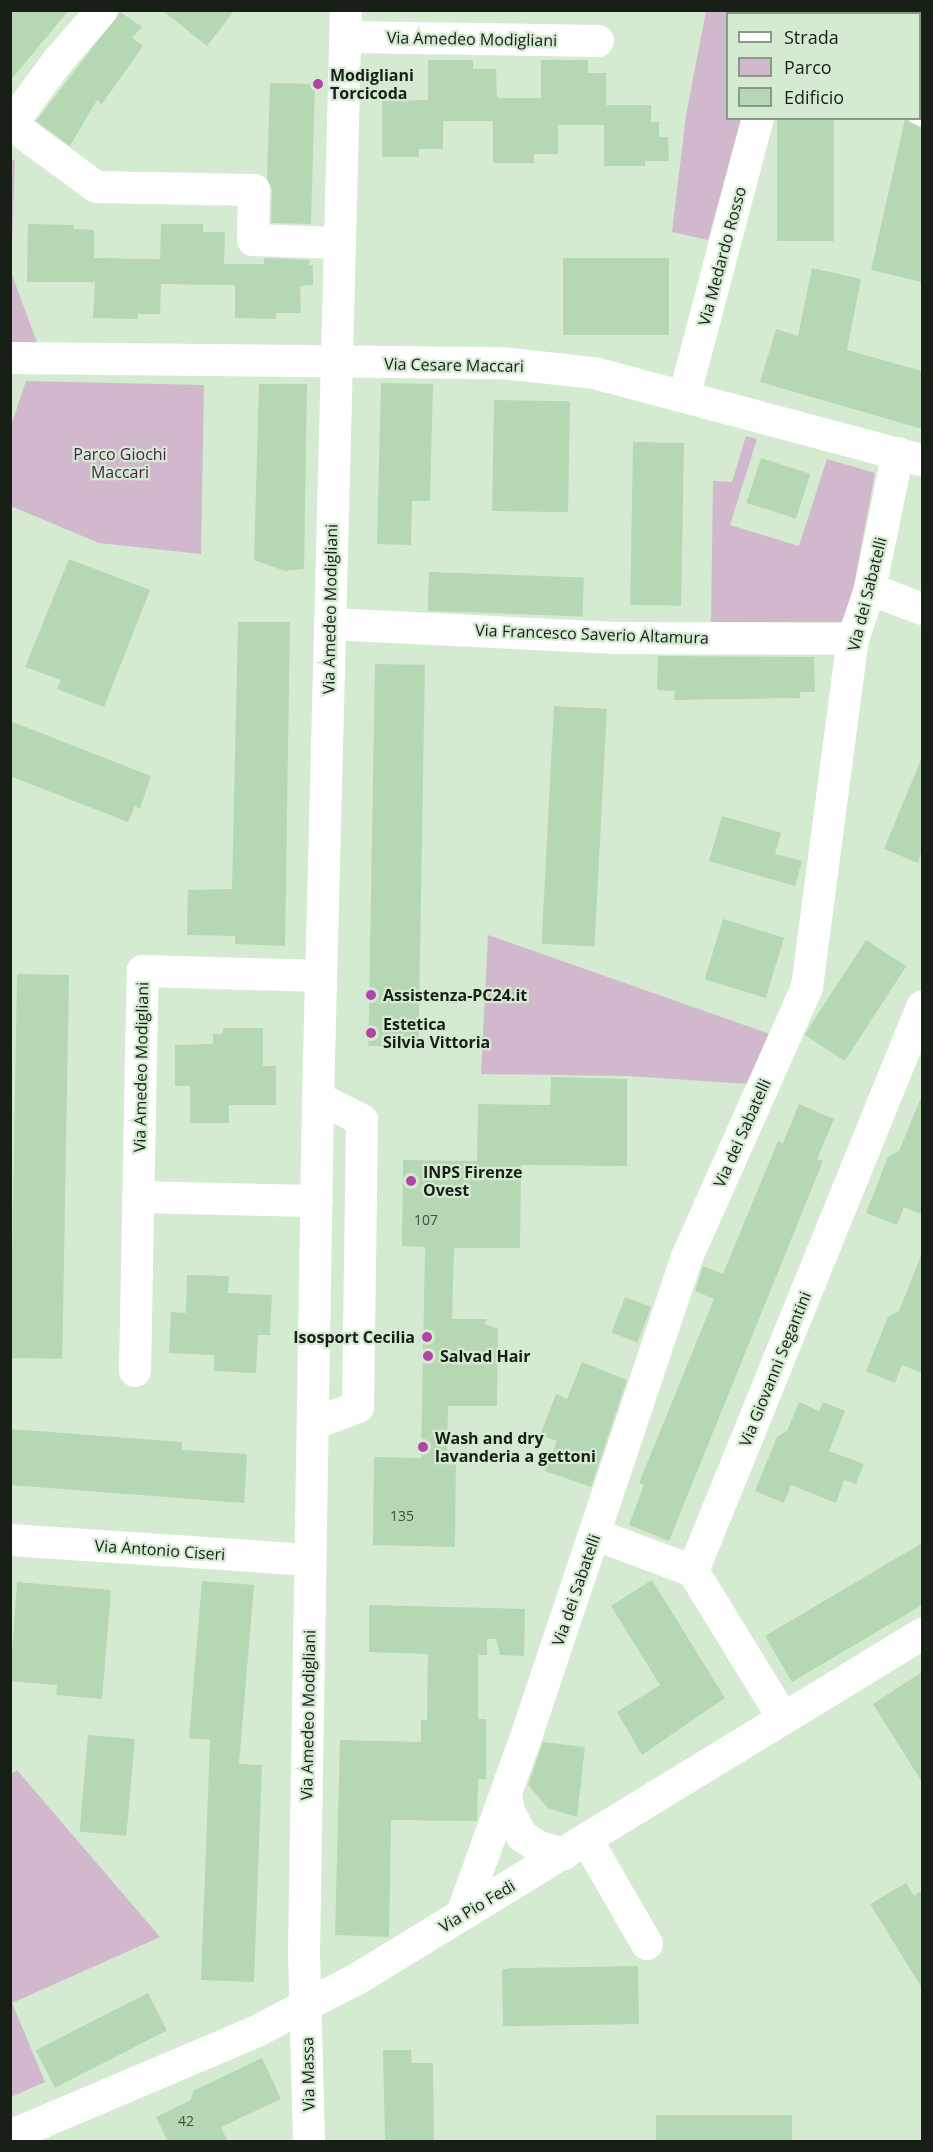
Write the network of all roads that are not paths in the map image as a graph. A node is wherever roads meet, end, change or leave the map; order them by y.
1 (102, 10) edge
2 (345, 24) edge
3 (598, 41) dead end
4 (757, 120) edge
5 (11, 126) edge
6 (339, 243) junction
7 (10, 358) edge
8 (334, 363) junction
9 (686, 394) junction
10 (910, 457) edge
11 (870, 589) junction
12 (922, 609) edge
13 (330, 624) junction
14 (853, 639) junction
15 (320, 976) junction
16 (922, 1007) edge
17 (318, 1098) junction
18 (138, 1197) junction
19 (316, 1201) junction
20 (135, 1371) dead end
21 (313, 1424) junction
22 (594, 1534) junction
23 (10, 1540) edge
24 (310, 1560) junction
25 (693, 1571) junction
26 (922, 1634) edge
27 (783, 1719) junction
28 (506, 1795) junction
29 (576, 1847) junction
30 (462, 1914) junction
31 (647, 1944) dead end
32 (306, 2006) junction
33 (10, 2136) edge
34 (309, 2142) edge

1 - 5 street
2 - 3 street, Via Amedeo Modigliani
2 - 6 street, Via Amedeo Modigliani
4 - 9 street, Via Medardo Rosso
5 - 6 street
6 - 8 street, Via Amedeo Modigliani
7 - 8 street, Via Cesare Maccari
8 - 9 street, Via Cesare Maccari
8 - 13 street, Via Amedeo Modigliani
9 - 10 street, Via Cesare Maccari
10 - 11 street, Via dei Sabatelli
11 - 12 street
11 - 14 street, Via dei Sabatelli
13 - 14 street, Via Francesco Saverio Altamura
13 - 15 street, Via Amedeo Modigliani
14 - 22 street, Via dei Sabatelli
15 - 17 street, Via Amedeo Modigliani
15 - 18 street, Via Amedeo Modigliani
16 - 25 street, Via Giovanni Segantini
17 - 19 street, Via Amedeo Modigliani
17 - 21 street
18 - 19 street
18 - 20 street, Via Amedeo Modigliani
19 - 21 street, Via Amedeo Modigliani
21 - 24 street, Via Amedeo Modigliani
22 - 25 street
22 - 28 street, Via dei Sabatelli
23 - 24 street, Via Antonio Ciseri
24 - 32 street, Via Amedeo Modigliani
25 - 27 street
26 - 27 street, Via Pio Fedi
27 - 29 street, Via Pio Fedi
28 - 29 street
28 - 30 street, Via dei Sabatelli
29 - 30 street, Via Pio Fedi
29 - 31 street
30 - 32 street, Via Pio Fedi
32 - 33 street, Via Pio Fedi
32 - 34 street, Via Massa

